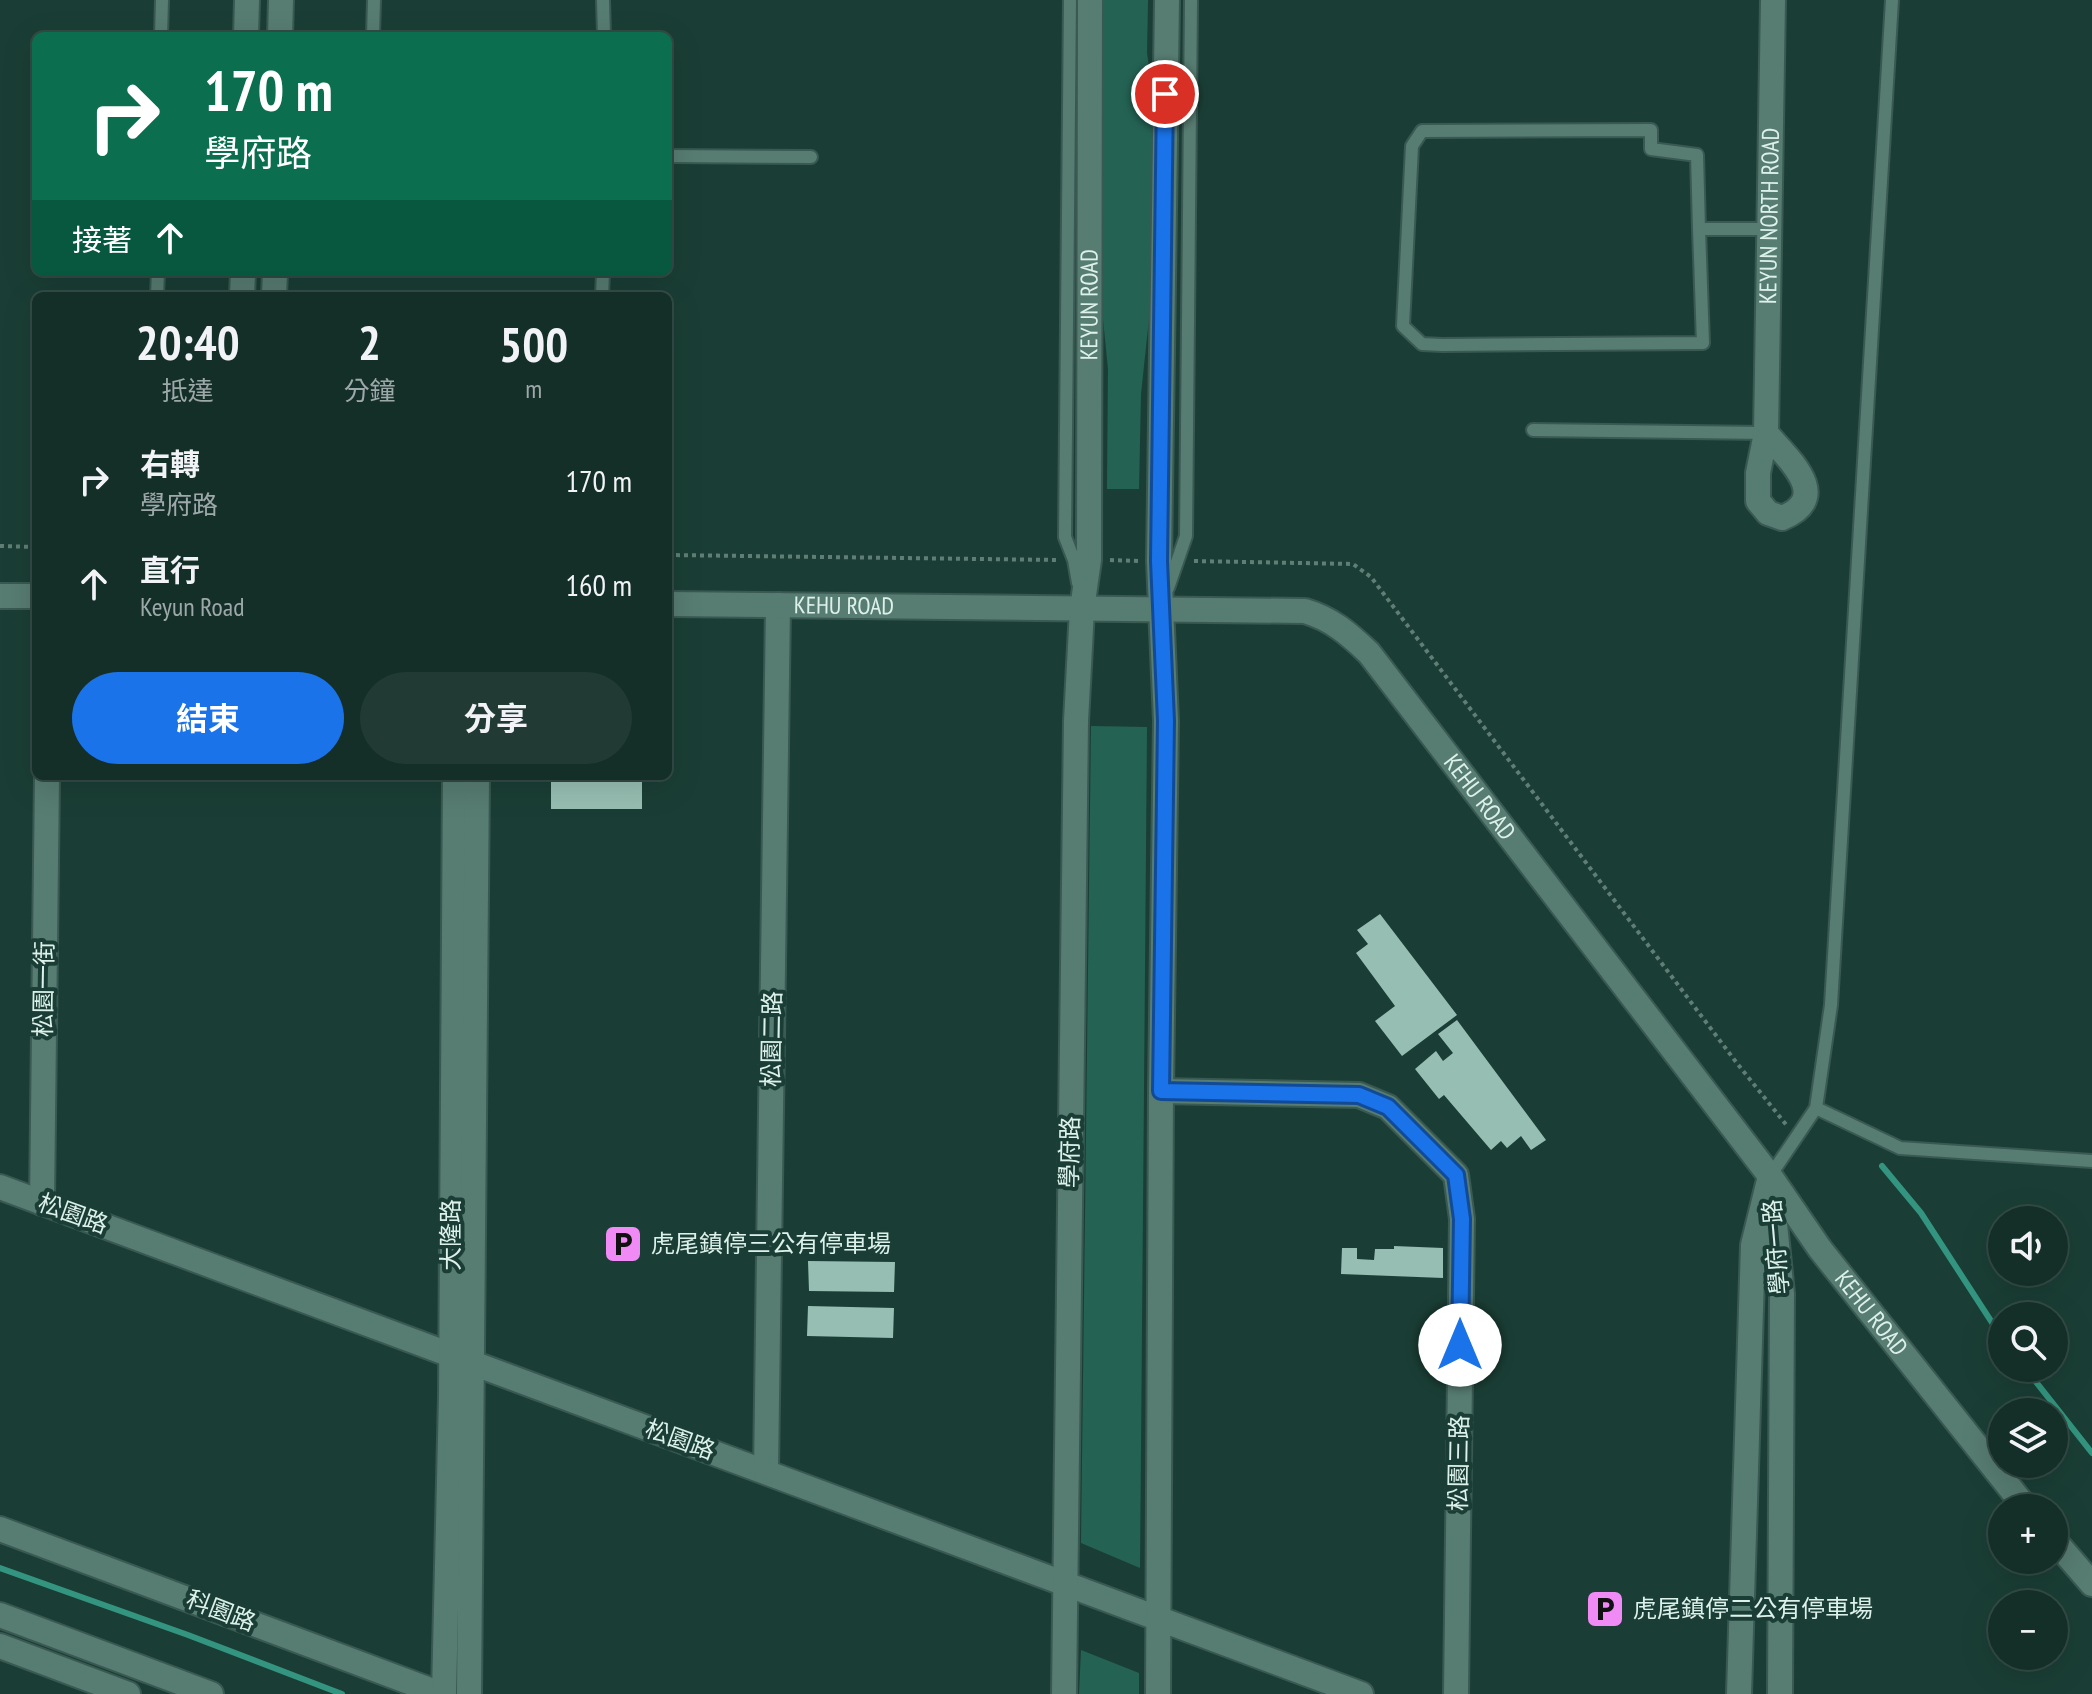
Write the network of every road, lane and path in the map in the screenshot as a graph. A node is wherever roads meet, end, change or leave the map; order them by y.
1 (162, 0) edge
2 (247, 0) edge
3 (281, 0) edge
4 (374, 0) edge
5 (603, 0) edge
6 (1070, 0) edge
7 (1090, 0) edge
8 (1167, 0) edge
9 (1191, 0) edge
10 (1773, 0) edge
11 (1892, 0) edge
12 (161, 32) edge
13 (246, 32) edge
14 (280, 32) edge
15 (373, 32) edge
16 (604, 32) edge
17 (672, 156) edge
18 (811, 157) dead end
19 (1699, 229) junction
20 (1770, 229) junction
21 (1533, 430) dead end
22 (1766, 433) joint
23 (0, 546) edge
24 (32, 547) edge
25 (672, 555) edge
26 (1082, 560) junction
27 (1167, 561) junction
28 (0, 596) edge
29 (32, 596) edge
30 (672, 604) edge
31 (778, 605) junction
32 (1082, 609) junction
33 (1161, 610) junction
34 (47, 780) edge
35 (455, 780) edge
36 (477, 780) edge
37 (1161, 1091) junction
38 (1816, 1108) junction
39 (1796, 1137) junction
40 (2092, 1161) edge
41 (1770, 1176) junction
42 (0, 1187) edge
43 (42, 1203) junction
44 (461, 1358) junction
45 (766, 1472) junction
46 (2015, 1494) edge
47 (0, 1529) edge
48 (2068, 1556) edge
49 (1065, 1584) junction
50 (2092, 1584) edge
51 (0, 1615) edge
52 (1157, 1619) junction
53 (0, 1646) edge
54 (128, 1694) edge
55 (211, 1694) edge
56 (442, 1694) edge
57 (469, 1694) edge
58 (1064, 1694) edge
59 (1158, 1694) edge
60 (1361, 1694) edge
61 (1456, 1694) edge
62 (1739, 1694) edge
63 (1780, 1694) edge

1 - 12 lane
2 - 13 street
3 - 14 street
4 - 15 lane
5 - 16 lane
6 - 26 lane
7 - 26 street, KEYUN ROAD
8 - 27 street
9 - 27 lane
10 - 20 street, KEYUN NORTH ROAD
11 - 38 lane
17 - 18 lane
19 - 19 lane
19 - 20 lane
20 - 22 street, KEYUN NORTH ROAD
21 - 22 lane
23 - 24 path
25 - 26 path
26 - 27 path
26 - 32 street, KEYUN ROAD
27 - 33 street
27 - 39 path
28 - 29 street
30 - 31 street, KEHU ROAD
31 - 32 street, KEHU ROAD
31 - 45 street, 松園二路
32 - 33 street, KEHU ROAD
32 - 49 street, 學府路
33 - 37 street
33 - 41 street, KEHU ROAD
34 - 43 street, 松園一街
35 - 44 street, 大隆路
36 - 44 street, 大隆路
37 - 52 street
37 - 61 street, 松園三路
38 - 39 lane
38 - 40 lane
39 - 41 lane
41 - 46 street, KEHU ROAD
41 - 62 street, 學府一路
41 - 63 street, 學府一路
42 - 43 street, 松園路
43 - 44 street, 松園路
44 - 45 street, 松園路
44 - 56 street, 大隆路
44 - 57 street, 大隆路
45 - 49 street, 松園路
47 - 56 street, 科園路
48 - 50 street
49 - 52 street, 松園路
49 - 58 street, 學府路
51 - 55 street
52 - 59 street
52 - 60 street, 松園路
53 - 54 street

